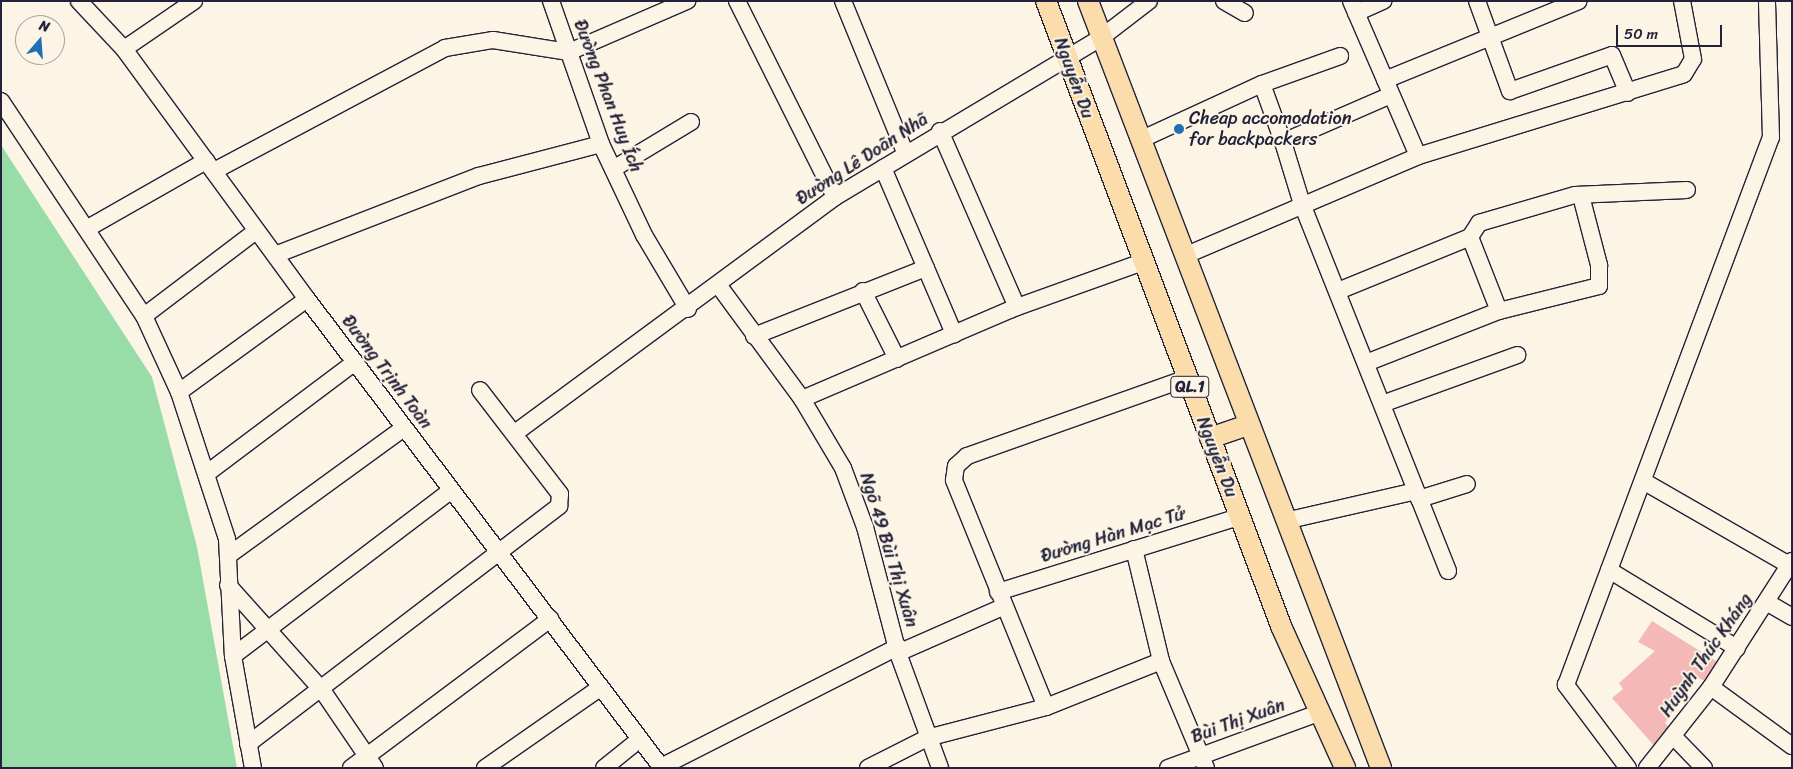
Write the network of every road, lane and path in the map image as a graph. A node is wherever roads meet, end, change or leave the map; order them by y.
1 (79, 1) edge
2 (194, 1) edge
3 (551, 1) edge
4 (687, 1) edge
5 (737, 1) edge
6 (843, 1) edge
7 (1046, 1) edge
8 (1088, 1) edge
9 (1149, 1) edge
10 (1224, 1) edge
11 (1383, 1) edge
12 (1477, 1) edge
13 (1579, 1) edge
14 (1682, 1) edge
15 (1767, 1) edge
16 (1354, 7) edge
17 (1245, 13) dead end
18 (1102, 37) junction
19 (1491, 38) junction
20 (124, 49) junction
21 (568, 52) junction
22 (1066, 56) junction
23 (1340, 56) dead end
24 (1262, 84) junction
25 (1388, 87) junction
26 (1628, 93) junction
27 (1, 102) edge
28 (691, 122) dead end
29 (940, 131) junction
30 (1140, 140) junction
31 (1283, 142) junction
32 (601, 144) junction
33 (905, 152) junction
34 (1418, 156) junction
35 (210, 166) junction
36 (883, 168) junction
37 (614, 169) junction
38 (1687, 190) dead end
39 (1581, 196) junction
40 (835, 197) junction
41 (1302, 204) junction
42 (88, 228) junction
43 (256, 231) junction
44 (1470, 237) junction
45 (275, 256) junction
46 (1184, 256) junction
47 (1144, 262) junction
48 (926, 268) junction
49 (719, 286) junction
50 (1338, 291) junction
51 (863, 292) junction
52 (307, 300) junction
53 (1018, 306) junction
54 (688, 308) junction
55 (1499, 311) junction
56 (144, 316) junction
57 (954, 334) junction
58 (754, 336) junction
59 (1517, 356) dead end
60 (897, 359) junction
61 (354, 363) junction
62 (1366, 363) junction
63 (1187, 378) junction
64 (480, 390) dead end
65 (179, 392) junction
66 (802, 399) junction
67 (1382, 404) junction
68 (1248, 425) junction
69 (404, 428) junction
70 (515, 433) junction
71 (1210, 438) junction
72 (206, 474) junction
73 (1643, 481) junction
74 (1467, 484) dead end
75 (450, 491) junction
76 (1418, 495) junction
77 (1239, 517) junction
78 (1285, 521) junction
79 (1134, 549) junction
80 (500, 551) junction
81 (229, 555) junction
82 (1791, 563) edge
83 (1609, 570) junction
84 (1448, 571) dead end
85 (228, 585) junction
86 (1001, 599) junction
87 (1768, 603) junction
88 (1792, 616) edge
89 (550, 619) junction
90 (269, 629) junction
91 (1737, 648) junction
92 (898, 650) junction
93 (233, 656) junction
94 (1161, 661) junction
95 (601, 687) junction
96 (1711, 687) junction
97 (322, 690) junction
98 (1352, 700) junction
99 (1046, 707) junction
100 (1321, 712) junction
101 (1674, 736) junction
102 (927, 738) junction
103 (640, 740) junction
104 (248, 744) junction
105 (1792, 746) edge
106 (1204, 761) edge
107 (371, 762) edge
108 (662, 767) edge
109 (253, 768) edge
110 (351, 768) edge
111 (485, 768) edge
112 (604, 768) edge
113 (868, 768) edge
114 (940, 768) edge
115 (1168, 768) edge
116 (1345, 768) edge
117 (1381, 768) edge
118 (1628, 768) edge
119 (1647, 768) edge
120 (1704, 768) edge

1 - 20 street, Đường Trịnh Toàn
2 - 20 street
3 - 21 street, Đường Phan Huy Ích
4 - 21 street
5 - 40 street
6 - 33 street
7 - 22 main road, Nguyễn Du / QL.1
8 - 18 main road, QL.1
9 - 18 street, Đường Lê Doãn Nhã
10 - 17 street
11 - 16 street
12 - 19 street
13 - 19 street
14 - 26 street
15 - 73 street
16 - 25 street
18 - 22 street, Đường Lê Doãn Nhã
18 - 30 main road, QL.1
19 - 25 street
19 - 26 street
20 - 35 street, Đường Trịnh Toàn
21 - 32 street, Đường Phan Huy Ích
21 - 35 street
22 - 29 street, Đường Lê Doãn Nhã
22 - 47 main road, Nguyễn Du / QL.1
23 - 24 street
24 - 30 street
24 - 31 street
25 - 31 street
25 - 34 street
26 - 34 street
27 - 42 street
28 - 37 street
29 - 33 street, Đường Lê Doãn Nhã
29 - 53 street
30 - 46 main road, QL.1
31 - 41 street
32 - 37 street, Đường Phan Huy Ích
32 - 45 street
33 - 36 street, Đường Lê Doãn Nhã
34 - 41 street
35 - 42 street
35 - 43 street, Đường Trịnh Toàn
36 - 40 street, Đường Lê Doãn Nhã
36 - 48 street
37 - 54 street, Đường Phan Huy Ích
38 - 39 street
39 - 44 street
39 - 55 street
40 - 49 street, Đường Lê Doãn Nhã
41 - 46 street
41 - 50 street
42 - 56 street
43 - 45 street, Đường Trịnh Toàn
43 - 56 street
44 - 50 street
44 - 55 street
45 - 52 street, Đường Trịnh Toàn
46 - 68 main road, QL.1
47 - 53 street
47 - 63 main road, Nguyễn Du / QL.1
48 - 51 street
48 - 57 street
49 - 54 street, Đường Lê Doãn Nhã
49 - 58 street, Ngõ 49 Bùi Thị Xuân
50 - 62 street
51 - 58 street
51 - 60 street
52 - 61 street, Đường Trịnh Toàn
52 - 65 street
53 - 57 street
54 - 70 street, Đường Lê Doãn Nhã
55 - 62 street
56 - 65 street
57 - 60 street
58 - 66 street, Ngõ 49 Bùi Thị Xuân
59 - 67 street
60 - 66 street
61 - 69 street, Đường Trịnh Toàn
61 - 72 street
62 - 67 street
63 - 71 main road, Nguyễn Du / QL.1
63 - 86 street
64 - 70 street
65 - 72 street
66 - 92 street, Ngõ 49 Bùi Thị Xuân
67 - 76 street
68 - 71 main road
68 - 78 main road, QL.1
69 - 75 street, Đường Trịnh Toàn
69 - 81 street
70 - 80 street
71 - 77 main road, Nguyễn Du / QL.1
72 - 81 street
73 - 82 street
73 - 83 street
74 - 76 street
75 - 80 street, Đường Trịnh Toàn
75 - 90 street
76 - 78 street
76 - 84 street
77 - 79 street, Đường Hàn Mạc Tử
77 - 100 main road, Nguyễn Du / QL.1
78 - 98 main road, QL.1
79 - 86 street, Đường Hàn Mạc Tử
79 - 94 street
80 - 89 street, Đường Trịnh Toàn
80 - 97 street
81 - 85 street
82 - 87 street, Huỳnh Thúc Kháng
83 - 91 street
83 - 118 street
85 - 90 street
85 - 93 street
86 - 92 street, Đường Hàn Mạc Tử
86 - 99 street
87 - 88 street
87 - 91 street, Huỳnh Thúc Kháng
89 - 95 street, Đường Trịnh Toàn
89 - 107 street
90 - 93 street
90 - 97 street
91 - 96 street, Huỳnh Thúc Kháng
92 - 102 street, Ngõ 49 Bùi Thị Xuân
92 - 108 street, Đường Hàn Mạc Tử
93 - 104 street
94 - 99 street
94 - 106 street
95 - 103 street, Đường Trịnh Toàn
95 - 111 street
96 - 101 street, Huỳnh Thúc Kháng
96 - 105 street
97 - 104 street
97 - 107 street
98 - 100 main road
98 - 117 main road, QL.1
99 - 102 street
100 - 106 street, Bùi Thị Xuân
100 - 116 main road, Nguyễn Du / QL.1
101 - 119 street, Huỳnh Thúc Kháng
101 - 120 street
102 - 113 street
102 - 114 street, Ngõ 49 Bùi Thị Xuân
103 - 108 street, Đường Trịnh Toàn
103 - 112 street
104 - 109 street
106 - 115 street, Bùi Thị Xuân
107 - 110 street

